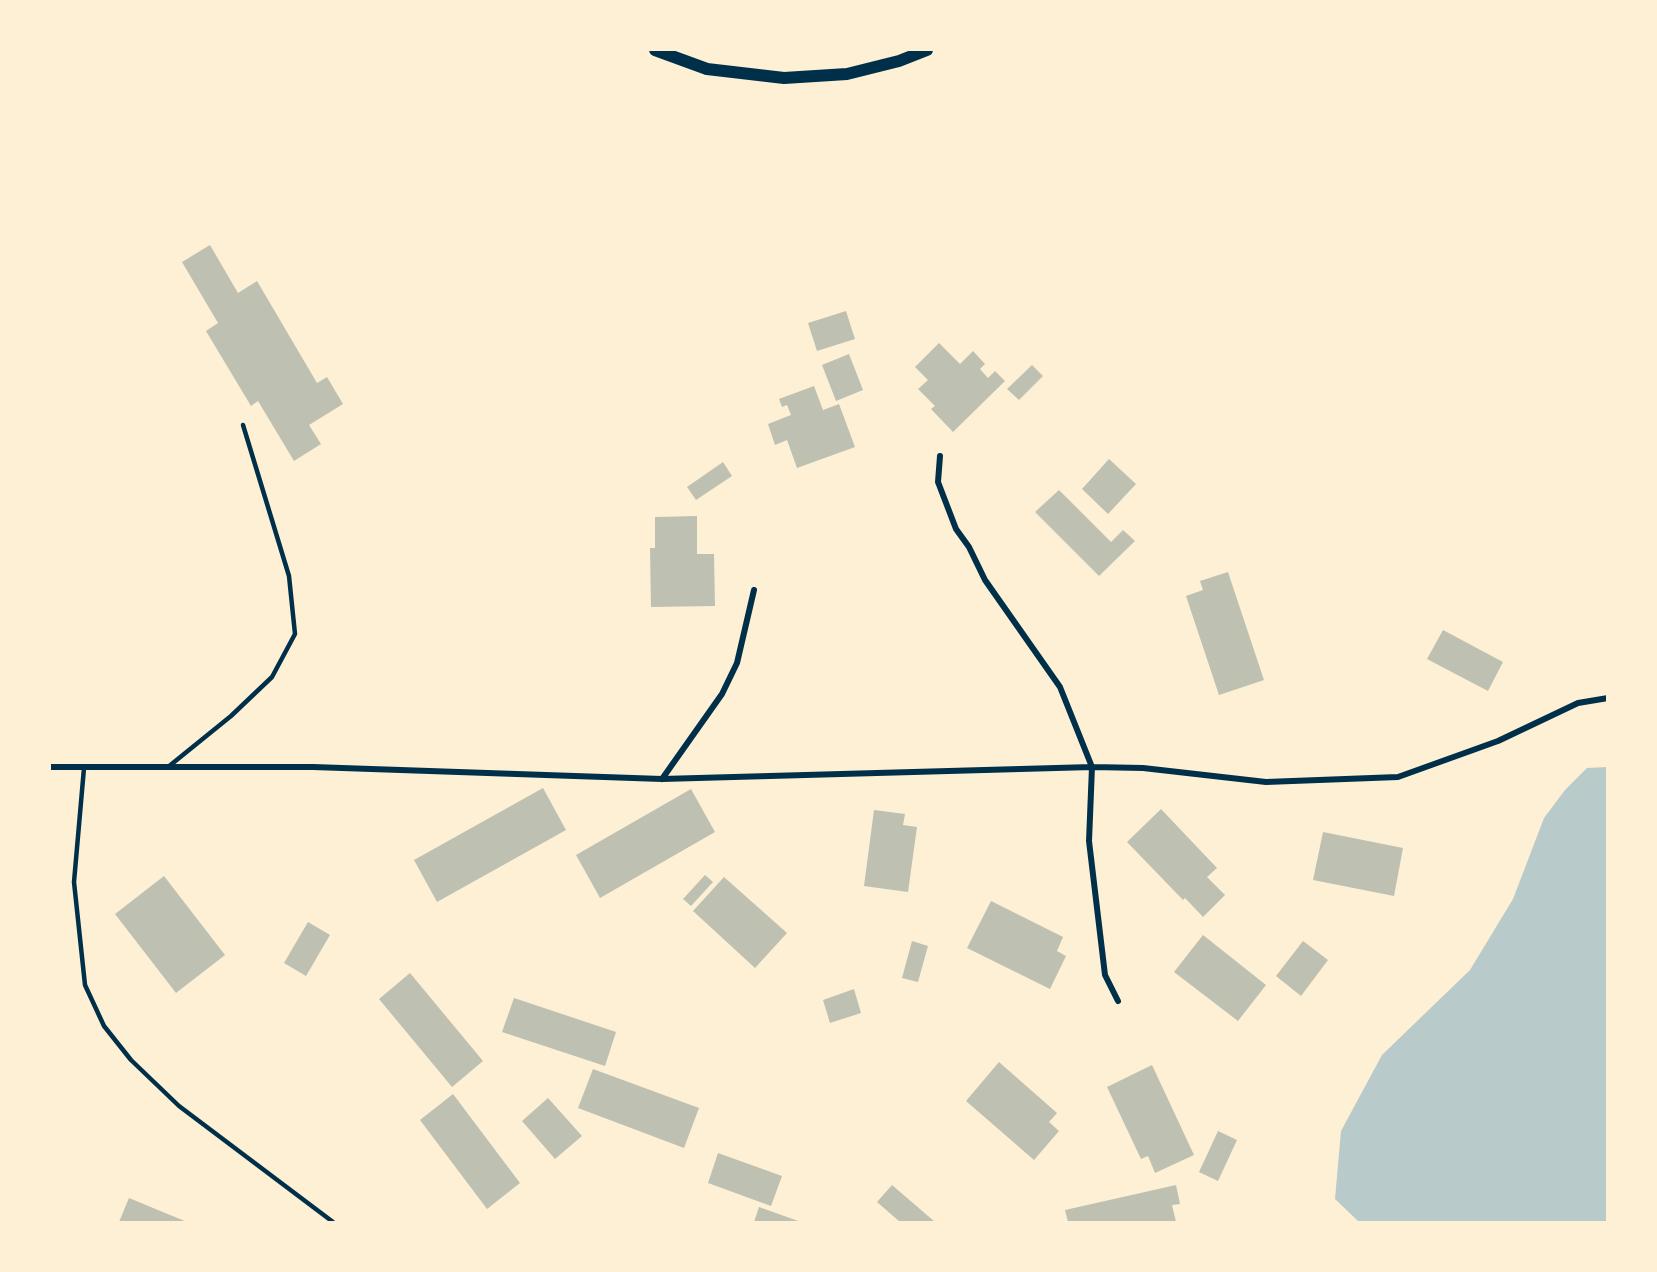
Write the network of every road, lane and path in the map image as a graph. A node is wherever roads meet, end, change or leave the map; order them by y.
1 (655, 50) edge
2 (927, 50) edge
3 (243, 425) dead end
4 (940, 456) dead end
5 (754, 590) dead end
6 (1608, 698) edge
7 (50, 767) edge
8 (168, 767) junction
9 (1092, 767) junction
10 (84, 768) junction
11 (662, 779) junction
12 (1118, 1001) dead end
13 (333, 1222) edge

1 - 2 main road
3 - 8 lane
4 - 9 street
5 - 11 street
6 - 9 street
7 - 10 street
8 - 10 street
8 - 11 street
9 - 11 street
9 - 12 street
10 - 13 lane

